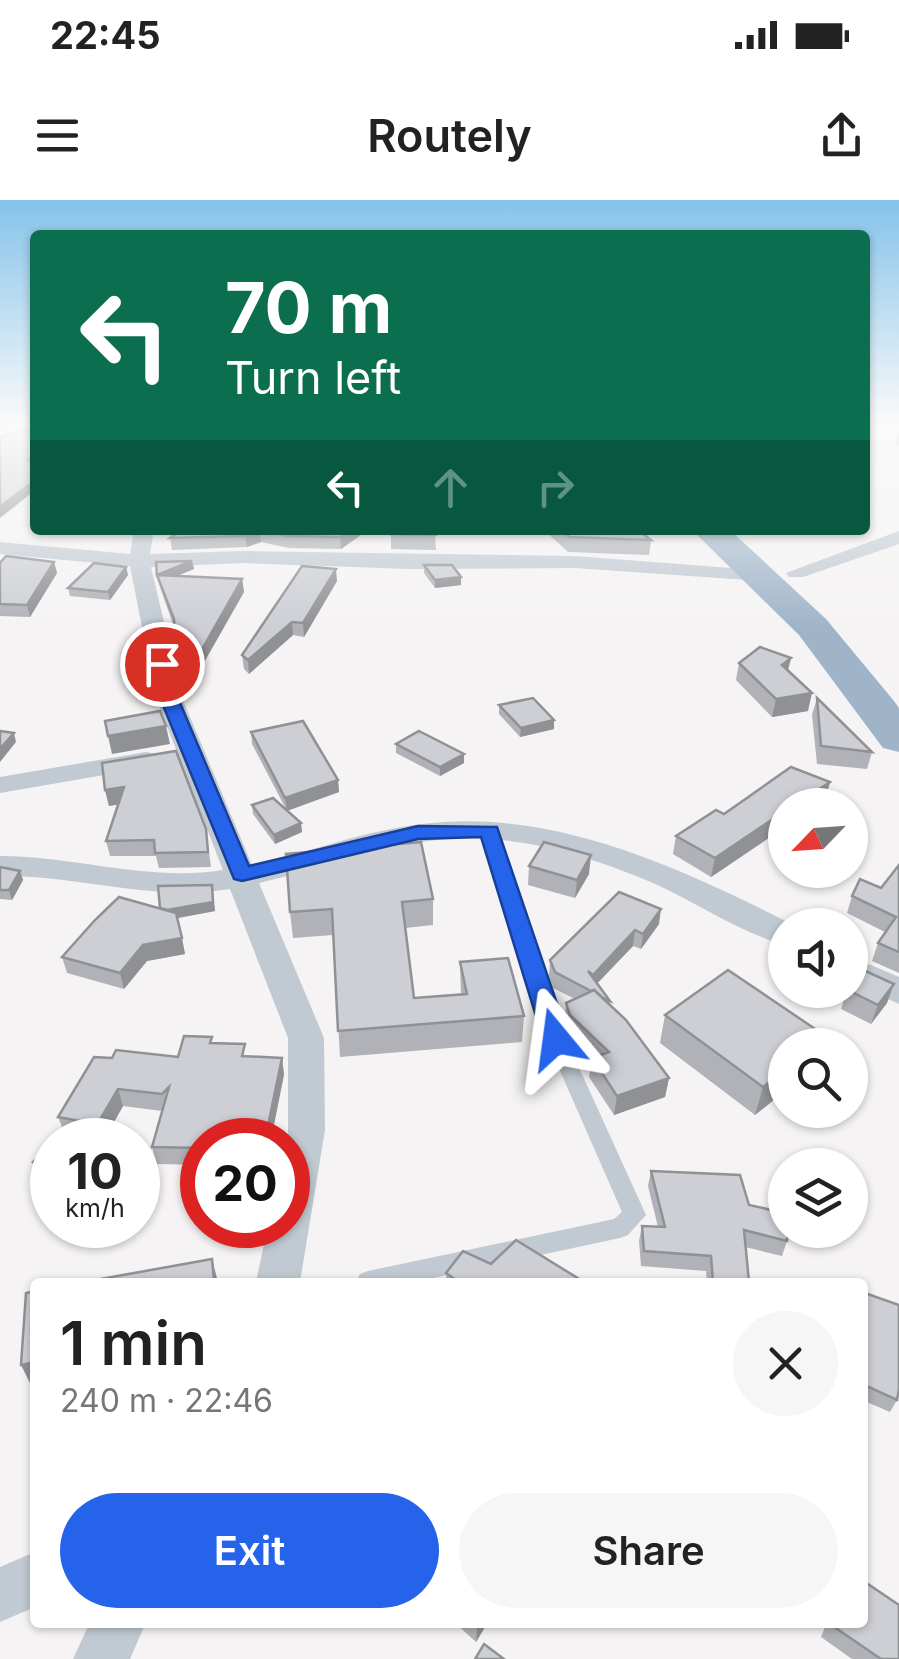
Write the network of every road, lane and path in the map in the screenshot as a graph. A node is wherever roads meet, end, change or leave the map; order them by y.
1 (717, 535) edge
2 (750, 535) edge
3 (899, 537) edge
4 (141, 546) edge
5 (0, 548) edge
6 (779, 574) junction
7 (899, 686) edge
8 (899, 739) edge
9 (190, 752) junction
10 (0, 785) edge
11 (490, 831) junction
12 (0, 866) edge
13 (242, 874) junction
14 (768, 925) edge
15 (868, 977) edge
16 (899, 992) edge
17 (279, 1278) edge
18 (387, 1278) edge
19 (30, 1581) edge
20 (0, 1595) edge
21 (116, 1628) edge
22 (102, 1659) edge

1 - 6 highway
2 - 6 highway
3 - 6 street
4 - 5 street
4 - 6 street
4 - 9 street
6 - 7 highway
6 - 8 highway
9 - 10 street
9 - 13 street
11 - 13 street
11 - 14 street
11 - 18 lane
12 - 13 street
13 - 17 street
15 - 16 street
19 - 20 street
21 - 22 street

